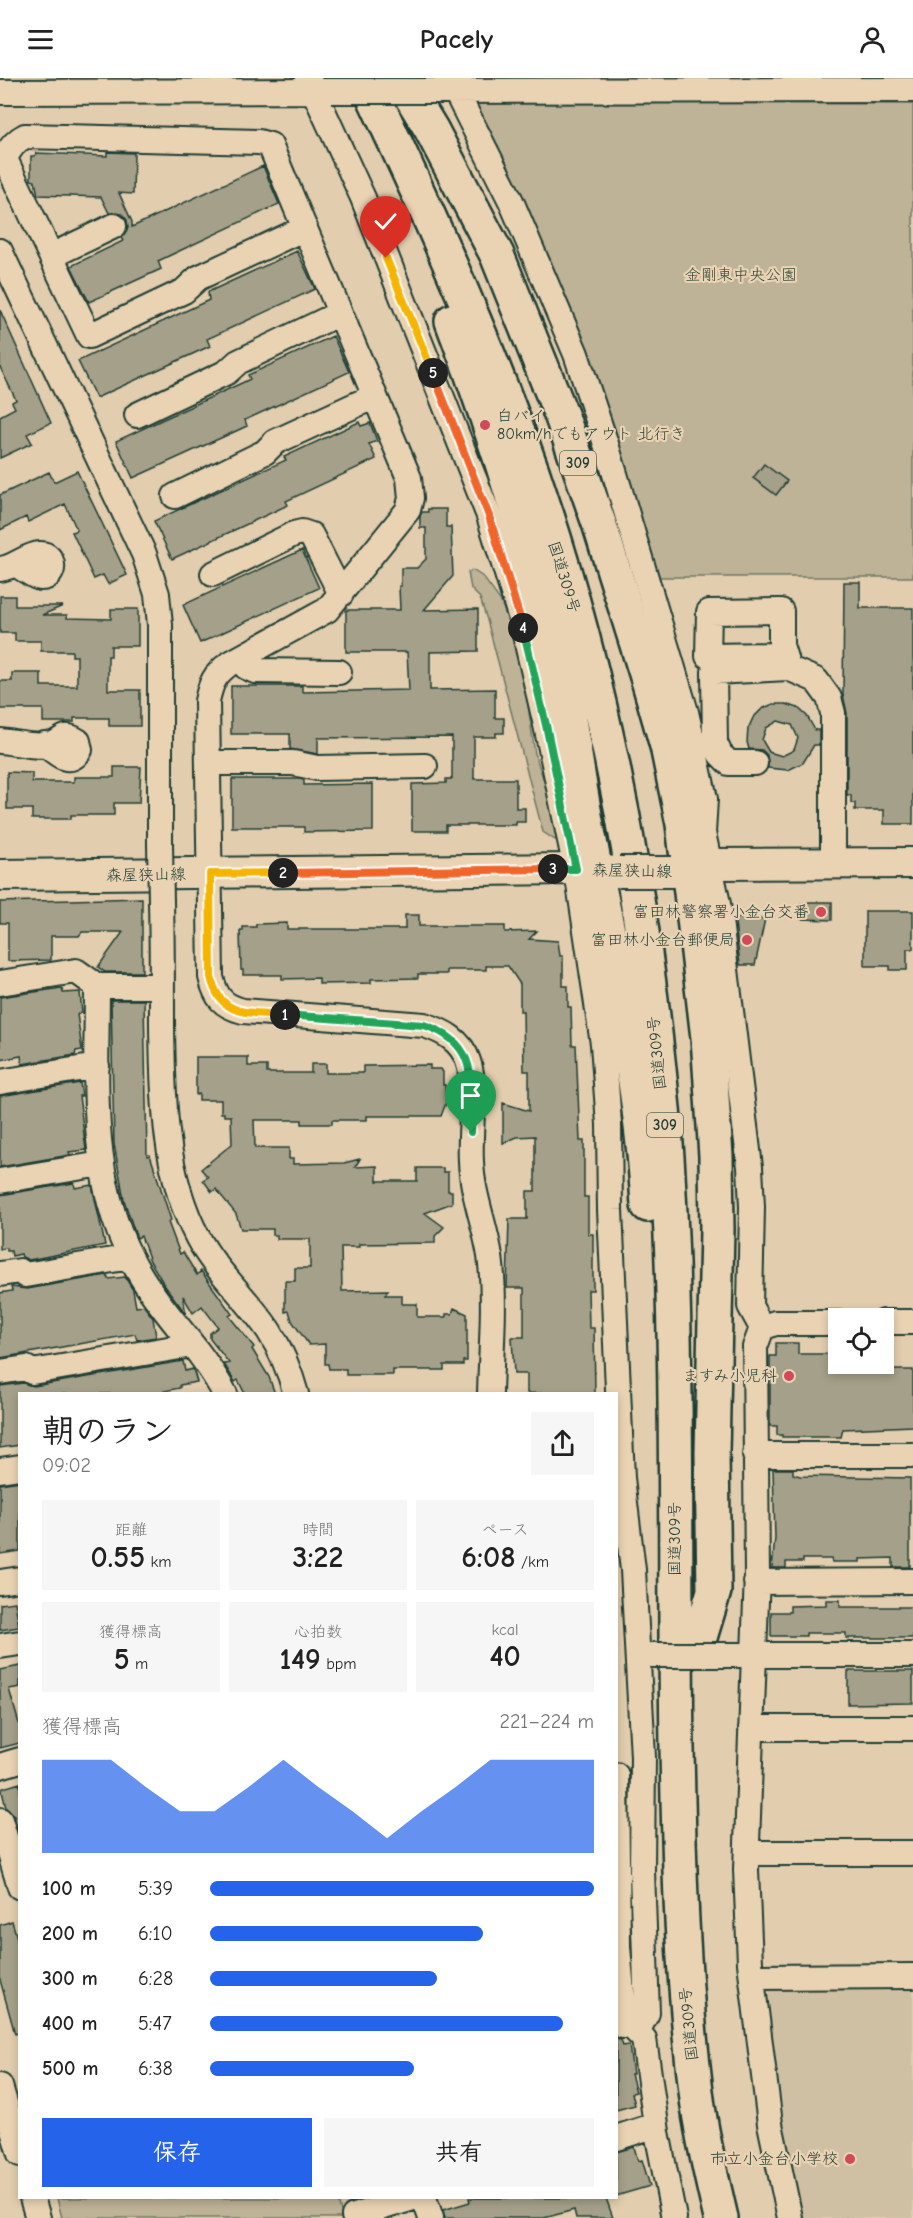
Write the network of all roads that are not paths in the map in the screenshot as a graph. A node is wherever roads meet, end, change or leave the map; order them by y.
1 (365, 78) edge
2 (389, 78) edge
3 (400, 78) edge
4 (326, 84) edge
5 (447, 86) edge
6 (913, 90) edge
7 (0, 92) edge
8 (114, 226) dead end
9 (305, 228) junction
10 (0, 251) edge
11 (51, 256) junction
12 (340, 313) junction
13 (375, 396) junction
14 (137, 415) dead end
15 (175, 496) dead end
16 (213, 573) dead end
17 (340, 594) junction
18 (241, 658) junction
19 (339, 672) dead end
20 (0, 741) edge
21 (45, 744) dead end
22 (208, 764) junction
23 (755, 764) dead end
24 (425, 766) dead end
25 (913, 863) edge
26 (833, 864) junction
27 (597, 871) junction
28 (696, 873) junction
29 (210, 874) junction
30 (913, 874) edge
31 (0, 876) edge
32 (0, 983) edge
33 (97, 986) junction
34 (162, 986) junction
35 (97, 1066) junction
36 (0, 1083) edge
37 (101, 1164) junction
38 (0, 1181) edge
39 (130, 1257) junction
40 (0, 1274) edge
41 (913, 1322) edge
42 (828, 1323) edge
43 (894, 1323) edge
44 (762, 1328) junction
45 (192, 1345) junction
46 (0, 1372) edge
47 (224, 1392) edge
48 (295, 1392) edge
49 (490, 1392) edge
50 (755, 1455) junction
51 (913, 1455) edge
52 (18, 1467) edge
53 (0, 1470) edge
54 (18, 1579) edge
55 (913, 1581) edge
56 (0, 1582) edge
57 (756, 1582) junction
58 (676, 1599) junction
59 (18, 1643) edge
60 (698, 1644) junction
61 (0, 1646) edge
62 (745, 1655) junction
63 (913, 1655) edge
64 (635, 1656) edge
65 (751, 1728) junction
66 (913, 1728) edge
67 (18, 1761) edge
68 (0, 1766) edge
69 (0, 1820) edge
70 (747, 1853) junction
71 (913, 1853) edge
72 (14, 1876) edge
73 (618, 1956) edge
74 (913, 1976) edge
75 (752, 1977) junction
76 (626, 2028) edge
77 (0, 2086) edge
78 (13, 2108) edge
79 (656, 2125) junction
80 (618, 2137) edge
81 (18, 2141) edge
82 (32, 2199) edge
83 (408, 2199) edge
84 (424, 2199) edge
85 (352, 2210) edge
86 (38, 2218) edge
87 (431, 2218) edge
88 (674, 2218) edge
89 (721, 2218) edge
90 (743, 2218) edge
91 (790, 2218) edge

1 - 58 highway, 国道309号 / 309
2 - 60 highway, 国道309号 / 309
3 - 28 highway, 309
4 - 5 street, bridge
4 - 7 street
4 - 27 highway
5 - 6 street
5 - 28 street
8 - 11 street
9 - 11 street
9 - 11 street
9 - 12 street
10 - 34 street, bridge
12 - 13 street
12 - 14 street
13 - 15 street
13 - 17 street
16 - 17 street
17 - 18 street
18 - 19 street
18 - 22 street
20 - 21 street
22 - 24 street
22 - 29 street
23 - 26 street
25 - 26 main road, 森屋狭山線
26 - 28 main road, 森屋狭山線
27 - 28 main road, 森屋狭山線, bridge
27 - 29 main road, 森屋狭山線
27 - 58 highway
27 - 64 street
28 - 30 main road, 森屋狭山線
28 - 44 street
28 - 60 highway
29 - 31 main road, 森屋狭山線
29 - 49 street
32 - 33 street
33 - 34 street
33 - 35 street
34 - 48 street
35 - 36 street
35 - 37 street
37 - 38 street
37 - 39 street
39 - 40 street
39 - 45 street
41 - 43 street
42 - 44 street
44 - 50 street
45 - 46 street
45 - 47 street
50 - 51 street
50 - 57 street
52 - 53 street
54 - 56 street
55 - 57 street
57 - 62 street
58 - 89 highway, 国道309号 / 309
59 - 61 street
60 - 90 highway, 国道309号 / 309
62 - 63 street
62 - 64 street, bridge
62 - 65 street
64 - 76 street
65 - 66 street
65 - 70 street
67 - 68 street
69 - 72 street
70 - 71 street
70 - 75 street
73 - 76 street
74 - 75 street
75 - 91 street
76 - 79 street
77 - 78 street
78 - 81 street
79 - 80 street
79 - 88 street
82 - 86 street
83 - 85 street
84 - 87 street

